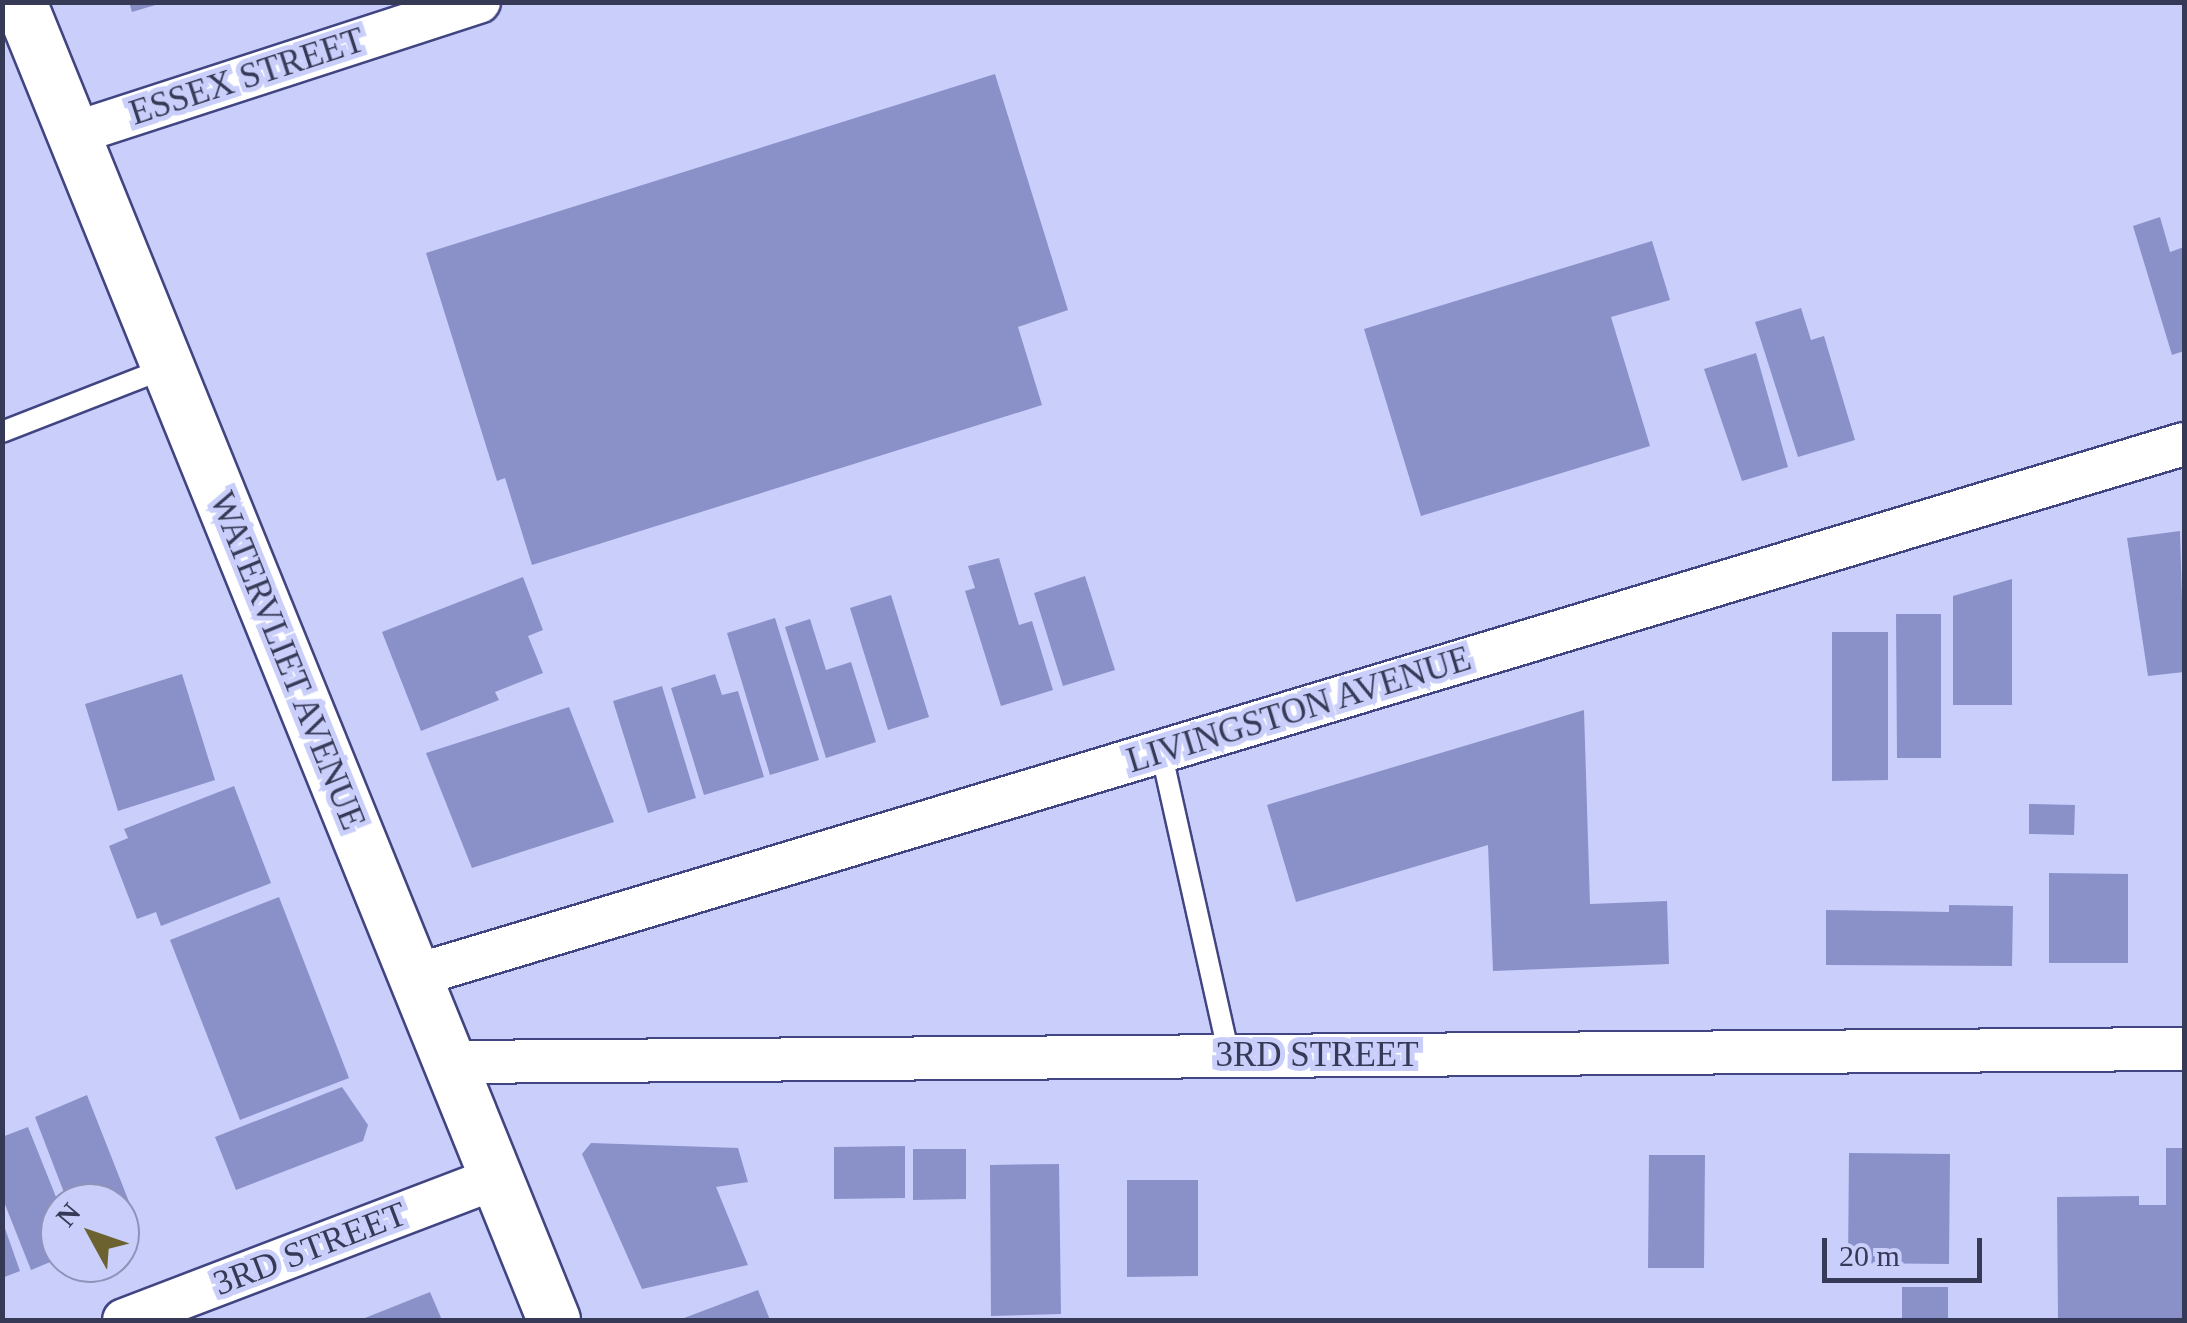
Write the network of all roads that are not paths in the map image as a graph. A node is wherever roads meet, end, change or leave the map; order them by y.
1 (20, 2) edge
2 (479, 2) edge
3 (72, 134) junction
4 (168, 367) junction
5 (2, 432) edge
6 (2184, 444) edge
7 (1161, 751) junction
8 (414, 976) junction
9 (2184, 1050) edge
10 (1228, 1056) junction
11 (449, 1062) junction
12 (496, 1178) junction
13 (124, 1320) edge
14 (554, 1320) edge

1 - 3 street, WATERVLIET AVENUE
2 - 3 street, ESSEX STREET
3 - 4 street, WATERVLIET AVENUE
4 - 5 lane
4 - 8 street, WATERVLIET AVENUE
6 - 7 street, LIVINGSTON AVENUE
7 - 8 street, LIVINGSTON AVENUE
7 - 10 lane
8 - 11 street, WATERVLIET AVENUE
9 - 10 street, 3RD STREET
10 - 11 street, 3RD STREET
11 - 12 street, WATERVLIET AVENUE
12 - 13 street, 3RD STREET
12 - 14 street, WATERVLIET AVENUE

